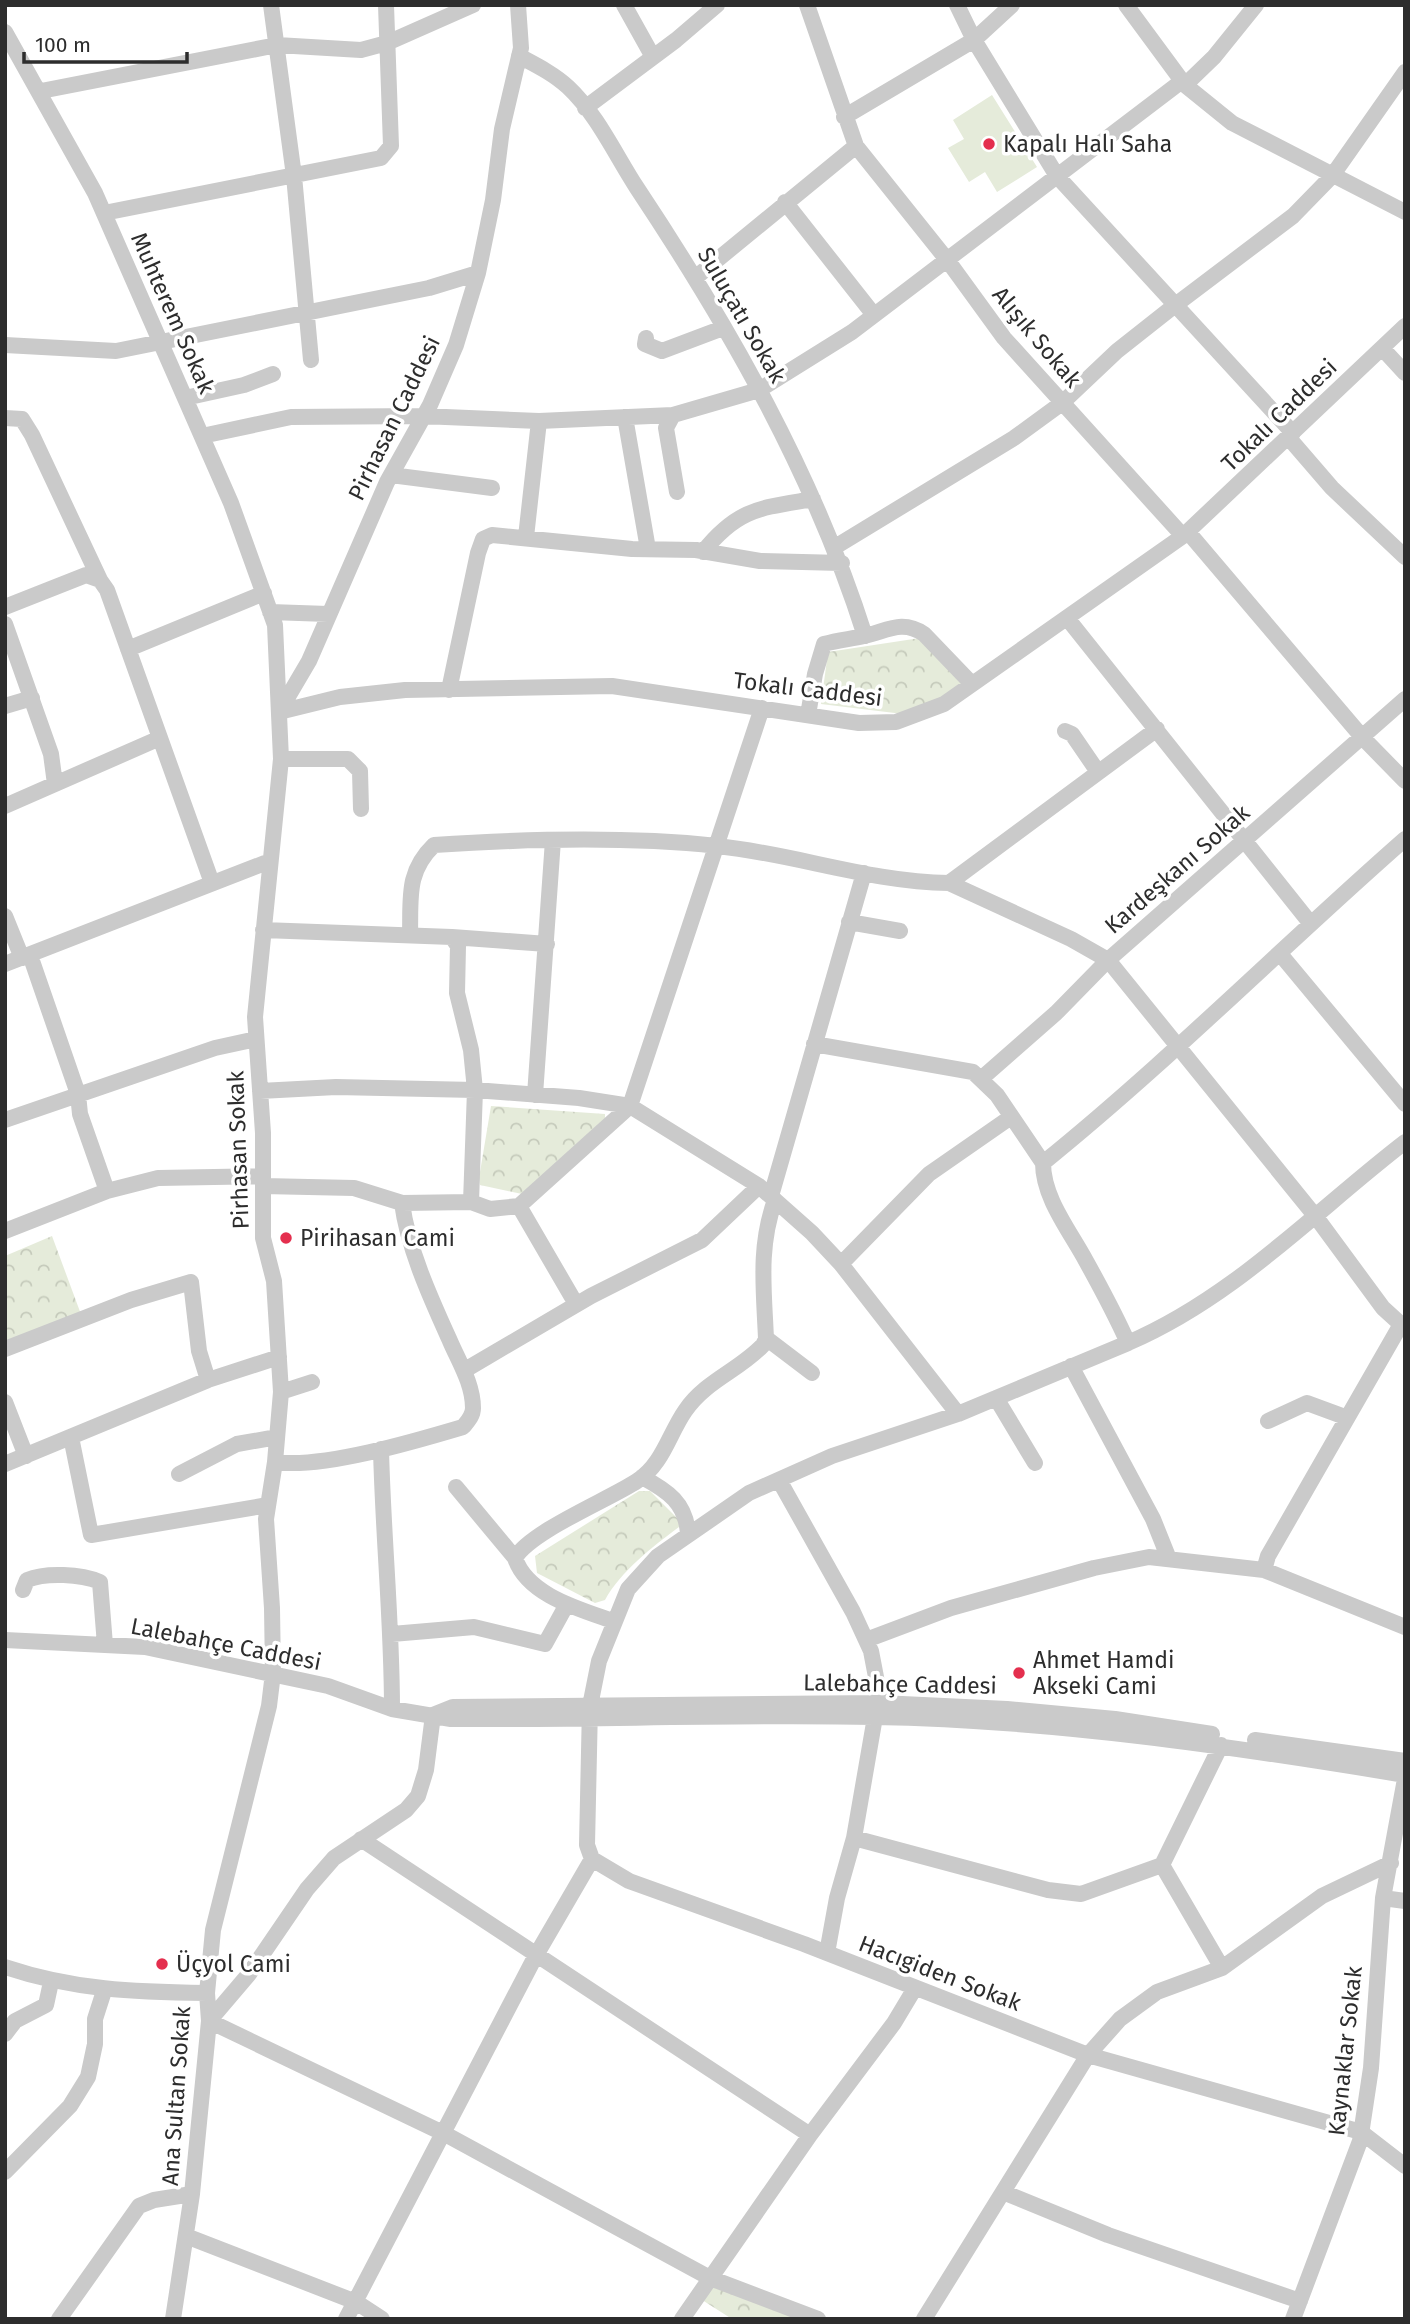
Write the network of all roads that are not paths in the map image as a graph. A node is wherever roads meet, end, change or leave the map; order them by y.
1 (271, 5) edge
2 (386, 5) edge
3 (473, 5) edge
4 (518, 5) edge
5 (624, 5) edge
6 (717, 5) edge
7 (807, 5) edge
8 (957, 5) edge
9 (1012, 5) edge
10 (1126, 5) edge
11 (1256, 5) edge
12 (5, 32) edge
13 (974, 40) junction
14 (387, 43) junction
15 (276, 45) junction
16 (519, 56) junction
17 (653, 57) junction
18 (1405, 72) edge
19 (1183, 83) junction
20 (41, 91) junction
21 (585, 108) junction
22 (844, 117) junction
23 (862, 151) junction
24 (294, 176) junction
25 (1057, 176) junction
26 (1332, 176) junction
27 (785, 202) junction
28 (1405, 212) edge
29 (104, 213) junction
30 (948, 261) junction
31 (478, 273) junction
32 (695, 278) junction
33 (1174, 306) junction
34 (307, 310) junction
35 (874, 316) junction
36 (1405, 326) edge
37 (723, 328) junction
38 (646, 338) dead end
39 (160, 340) junction
40 (5, 345) edge
41 (1382, 348) junction
42 (311, 360) dead end
43 (1405, 373) edge
44 (273, 374) dead end
45 (759, 390) junction
46 (185, 398) junction
47 (1062, 403) junction
48 (673, 415) junction
49 (422, 416) junction
50 (625, 417) junction
51 (5, 418) edge
52 (539, 421) junction
53 (1290, 435) junction
54 (202, 436) junction
55 (391, 475) junction
56 (492, 488) dead end
57 (677, 492) dead end
58 (813, 499) junction
59 (1185, 535) junction
60 (526, 537) junction
61 (835, 547) junction
62 (648, 549) junction
63 (704, 552) junction
64 (1405, 557) edge
65 (842, 564) junction
66 (100, 580) junction
67 (264, 593) junction
68 (5, 607) edge
69 (328, 614) junction
70 (1067, 618) junction
71 (273, 619) junction
72 (5, 624) edge
73 (865, 636) junction
74 (128, 649) junction
75 (972, 684) junction
76 (449, 690) junction
77 (32, 698) junction
78 (1405, 699) edge
79 (5, 706) edge
80 (762, 708) junction
81 (279, 712) junction
82 (808, 715) junction
83 (1157, 729) junction
84 (1065, 731) dead end
85 (160, 738) junction
86 (1363, 738) junction
87 (281, 759) junction
88 (1098, 772) junction
89 (1405, 781) edge
90 (55, 784) junction
91 (5, 806) edge
92 (361, 809) dead end
93 (1245, 839) junction
94 (1405, 839) edge
95 (553, 840) junction
96 (717, 846) junction
97 (270, 861) junction
98 (864, 873) junction
99 (212, 883) junction
100 (948, 883) junction
101 (5, 916) edge
102 (849, 922) junction
103 (1311, 924) junction
104 (263, 930) junction
105 (900, 931) dead end
106 (410, 934) junction
107 (452, 937) junction
108 (547, 944) junction
109 (26, 956) junction
110 (1281, 956) junction
111 (1108, 960) junction
112 (5, 964) edge
113 (256, 1039) junction
114 (814, 1044) junction
115 (1178, 1047) junction
116 (982, 1078) junction
117 (475, 1090) junction
118 (260, 1091) junction
119 (78, 1094) junction
120 (535, 1095) junction
121 (1405, 1104) edge
122 (630, 1106) junction
123 (1011, 1117) junction
124 (5, 1120) edge
125 (1405, 1142) edge
126 (1043, 1163) junction
127 (263, 1181) junction
128 (107, 1191) junction
129 (768, 1194) junction
130 (471, 1202) junction
131 (402, 1203) junction
132 (519, 1206) junction
133 (1315, 1217) junction
134 (5, 1231) edge
135 (841, 1264) junction
136 (576, 1304) junction
137 (1402, 1327) edge
138 (766, 1338) junction
139 (1128, 1343) junction
140 (5, 1349) edge
141 (279, 1357) junction
142 (1071, 1366) junction
143 (465, 1370) junction
144 (812, 1373) dead end
145 (208, 1380) junction
146 (312, 1382) dead end
147 (281, 1392) junction
148 (996, 1398) junction
149 (5, 1402) edge
150 (958, 1414) junction
151 (1345, 1417) junction
152 (1268, 1421) dead end
153 (71, 1437) junction
154 (277, 1437) junction
155 (381, 1449) junction
156 (26, 1456) junction
157 (275, 1462) junction
158 (1035, 1463) dead end
159 (5, 1464) edge
160 (179, 1474) dead end
161 (642, 1477) junction
162 (779, 1480) junction
163 (456, 1486) dead end
164 (268, 1505) junction
165 (688, 1534) junction
166 (516, 1558) junction
167 (1169, 1559) junction
168 (1264, 1570) junction
169 (23, 1590) dead end
170 (566, 1604) junction
171 (613, 1621) junction
172 (1405, 1627) edge
173 (392, 1634) junction
174 (5, 1640) edge
175 (866, 1640) junction
176 (105, 1645) junction
177 (273, 1674) junction
178 (392, 1709) junction
179 (878, 1710) junction
180 (589, 1713) junction
181 (433, 1714) junction
182 (1221, 1745) junction
183 (1405, 1761) edge
184 (1405, 1777) edge
185 (854, 1838) junction
186 (361, 1839) junction
187 (592, 1859) junction
188 (1391, 1863) junction
189 (1162, 1865) junction
190 (1383, 1898) junction
191 (1405, 1901) edge
192 (827, 1953) junction
193 (535, 1957) junction
194 (5, 1967) edge
195 (1222, 1968) junction
196 (51, 1982) junction
197 (915, 1988) junction
198 (104, 1991) junction
199 (206, 1993) junction
200 (209, 2021) junction
201 (5, 2034) edge
202 (1088, 2055) junction
203 (1361, 2132) junction
204 (445, 2134) junction
205 (810, 2134) junction
206 (1405, 2166) edge
207 (5, 2172) edge
208 (1003, 2192) junction
209 (192, 2194) junction
210 (186, 2236) junction
211 (710, 2278) junction
212 (1300, 2301) junction
213 (356, 2302) junction
214 (59, 2319) edge
215 (173, 2319) edge
216 (346, 2319) edge
217 (382, 2319) edge
218 (682, 2319) edge
219 (818, 2319) edge
220 (924, 2319) edge
221 (1293, 2319) edge

1 - 15 street
2 - 14 street
3 - 14 street
4 - 16 street, Pirhasan Caddesi
5 - 17 street
6 - 17 street
7 - 22 street, Alışık Sokak
8 - 13 street
9 - 13 street
10 - 19 street
11 - 19 street
12 - 20 street, Muhterem Sokak
13 - 22 street
13 - 25 street
14 - 15 street
14 - 24 street
15 - 20 street
15 - 24 street
16 - 21 street, Suluçatı Sokak
16 - 31 street, Pirhasan Caddesi
17 - 21 street
18 - 26 street
19 - 25 street
19 - 26 street
20 - 29 street, Muhterem Sokak
21 - 32 street, Suluçatı Sokak
22 - 23 street, Alışık Sokak
23 - 27 street
23 - 30 street, Alışık Sokak
24 - 29 street
24 - 34 street
25 - 30 street
25 - 33 street
26 - 28 street
26 - 33 street
27 - 32 street
27 - 35 street
29 - 39 street, Muhterem Sokak
30 - 35 street
30 - 47 street, Alışık Sokak
31 - 34 street
31 - 49 street, Pirhasan Caddesi
32 - 37 street, Suluçatı Sokak
33 - 47 street
33 - 53 street
34 - 39 street
34 - 42 street
35 - 45 street
36 - 41 street, Tokalı Caddesi
37 - 38 street
37 - 45 street, Suluçatı Sokak
39 - 40 street
39 - 46 street, Muhterem Sokak
41 - 43 street
41 - 53 street, Tokalı Caddesi
44 - 46 street
45 - 48 street
45 - 58 street, Suluçatı Sokak
46 - 54 street, Muhterem Sokak
47 - 59 street, Alışık Sokak
47 - 61 street
48 - 50 street
48 - 57 street
49 - 52 street
49 - 54 street
49 - 55 street, Pirhasan Caddesi
50 - 52 street
50 - 62 street
51 - 66 street
52 - 60 street
53 - 59 street, Tokalı Caddesi
53 - 64 street
54 - 67 street, Muhterem Sokak
55 - 56 street
55 - 69 street, Pirhasan Caddesi
58 - 61 street, Suluçatı Sokak
58 - 63 street
59 - 70 street, Tokalı Caddesi
59 - 86 street, Alışık Sokak
60 - 62 street
60 - 76 street
61 - 65 street, Suluçatı Sokak
62 - 63 street
63 - 65 street
65 - 73 street, Suluçatı Sokak
66 - 68 street
66 - 74 street
67 - 71 street, Muhterem Sokak
67 - 74 street
69 - 71 street
69 - 81 street, Pirhasan Caddesi
70 - 75 street, Tokalı Caddesi
70 - 83 street
71 - 81 street, Pirhasan Sokak
72 - 77 street
73 - 75 street
73 - 82 street
74 - 85 street
75 - 82 street, Tokalı Caddesi
76 - 80 street, Tokalı Caddesi
76 - 81 street, Tokalı Caddesi
77 - 79 street
77 - 90 street
78 - 86 street, Kardeşkanı Sokak
80 - 82 street, Tokalı Caddesi
80 - 96 street
81 - 87 street, Pirhasan Sokak
83 - 88 street
83 - 93 street
84 - 88 street
85 - 90 street
85 - 99 street
86 - 89 street, Alışık Sokak
86 - 93 street, Kardeşkanı Sokak
87 - 92 street
87 - 97 street, Pirhasan Sokak
88 - 100 street
90 - 91 street
93 - 103 street
93 - 111 street, Kardeşkanı Sokak
94 - 103 street
95 - 96 street
95 - 106 street
95 - 108 street
96 - 98 street
96 - 122 street
97 - 99 street
97 - 104 street, Pirhasan Sokak
98 - 100 street
98 - 102 street
99 - 109 street
100 - 111 street
101 - 109 street
102 - 105 street
102 - 114 street
103 - 110 street
104 - 106 street
104 - 113 street, Pirhasan Sokak
106 - 107 street
107 - 108 street
107 - 117 street
108 - 120 street
109 - 112 street
109 - 119 street
110 - 115 street
110 - 121 street
111 - 115 street
111 - 116 street, Kardeşkanı Sokak
113 - 118 street, Pirhasan Sokak
113 - 119 street
114 - 116 street
114 - 129 street
115 - 126 street
115 - 133 street
116 - 123 street
117 - 118 street
117 - 120 street
117 - 130 street
118 - 127 street, Pirhasan Sokak
119 - 124 street
119 - 128 street
120 - 122 street
122 - 129 street
122 - 132 street
123 - 126 street
123 - 135 street
125 - 133 street
126 - 139 street
127 - 128 street
127 - 131 street
127 - 141 street, Pirhasan Sokak
128 - 134 street
129 - 135 street
129 - 136 street
129 - 138 street
130 - 131 street
130 - 132 street
131 - 143 street
132 - 136 street
133 - 137 street
133 - 139 street
135 - 150 street
136 - 143 street
137 - 151 street
138 - 144 street
138 - 161 street
139 - 142 street
140 - 145 street
141 - 145 street
141 - 147 street, Pirhasan Sokak
142 - 148 street
142 - 167 street
143 - 155 street
145 - 153 street
146 - 147 street
147 - 154 street, Pirhasan Sokak
148 - 150 street
148 - 158 street
149 - 156 street
150 - 162 street
151 - 152 street
151 - 168 street
153 - 156 street
153 - 164 street
154 - 157 street, Pirhasan Sokak
154 - 160 street
155 - 157 street
155 - 173 street
156 - 159 street
157 - 164 street, Pirhasan Sokak
161 - 165 street
161 - 166 street
162 - 165 street
162 - 175 street
163 - 166 street
164 - 177 street, Pirhasan Sokak
165 - 171 street
166 - 170 street
167 - 168 street
167 - 175 street
168 - 172 street
169 - 176 street
170 - 171 street
170 - 173 street
171 - 180 street
173 - 178 street
174 - 176 street, Lalebahçe Caddesi
175 - 179 street
176 - 177 street, Lalebahçe Caddesi
177 - 178 street, Lalebahçe Caddesi
177 - 199 street, Ana Sultan Sokak
178 - 181 street, Lalebahçe Caddesi
179 - 180 street, Lalebahçe Caddesi
179 - 182 street, Lalebahçe Caddesi
179 - 183 street, Lalebahçe Caddesi
179 - 185 street
180 - 181 street, Lalebahçe Caddesi
180 - 187 street
181 - 186 street
182 - 184 street, Lalebahçe Caddesi
182 - 189 street
184 - 188 street, Kaynaklar Sokak
185 - 189 street
185 - 192 street
186 - 193 street
186 - 200 street
187 - 192 street, Hacıgiden Sokak
187 - 193 street
188 - 190 street, Kaynaklar Sokak
188 - 195 street
189 - 195 street
190 - 191 street
190 - 203 street, Kaynaklar Sokak
192 - 197 street, Hacıgiden Sokak
193 - 204 street
193 - 205 street
194 - 196 street
195 - 202 street
196 - 198 street
196 - 201 street
197 - 202 street, Hacıgiden Sokak
197 - 205 street
198 - 199 street
198 - 207 street
199 - 200 street, Ana Sultan Sokak
200 - 204 street
200 - 209 street, Ana Sultan Sokak
202 - 203 street, Hacıgiden Sokak
202 - 208 street
203 - 206 street, Hacıgiden Sokak
203 - 212 street, Kaynaklar Sokak
204 - 211 street
204 - 213 street
205 - 211 street
208 - 212 street
208 - 220 street
209 - 210 street, Ana Sultan Sokak
209 - 214 street
210 - 213 street
210 - 215 street, Ana Sultan Sokak
211 - 218 street
211 - 219 street
212 - 221 street, Kaynaklar Sokak
213 - 216 street
213 - 217 street

